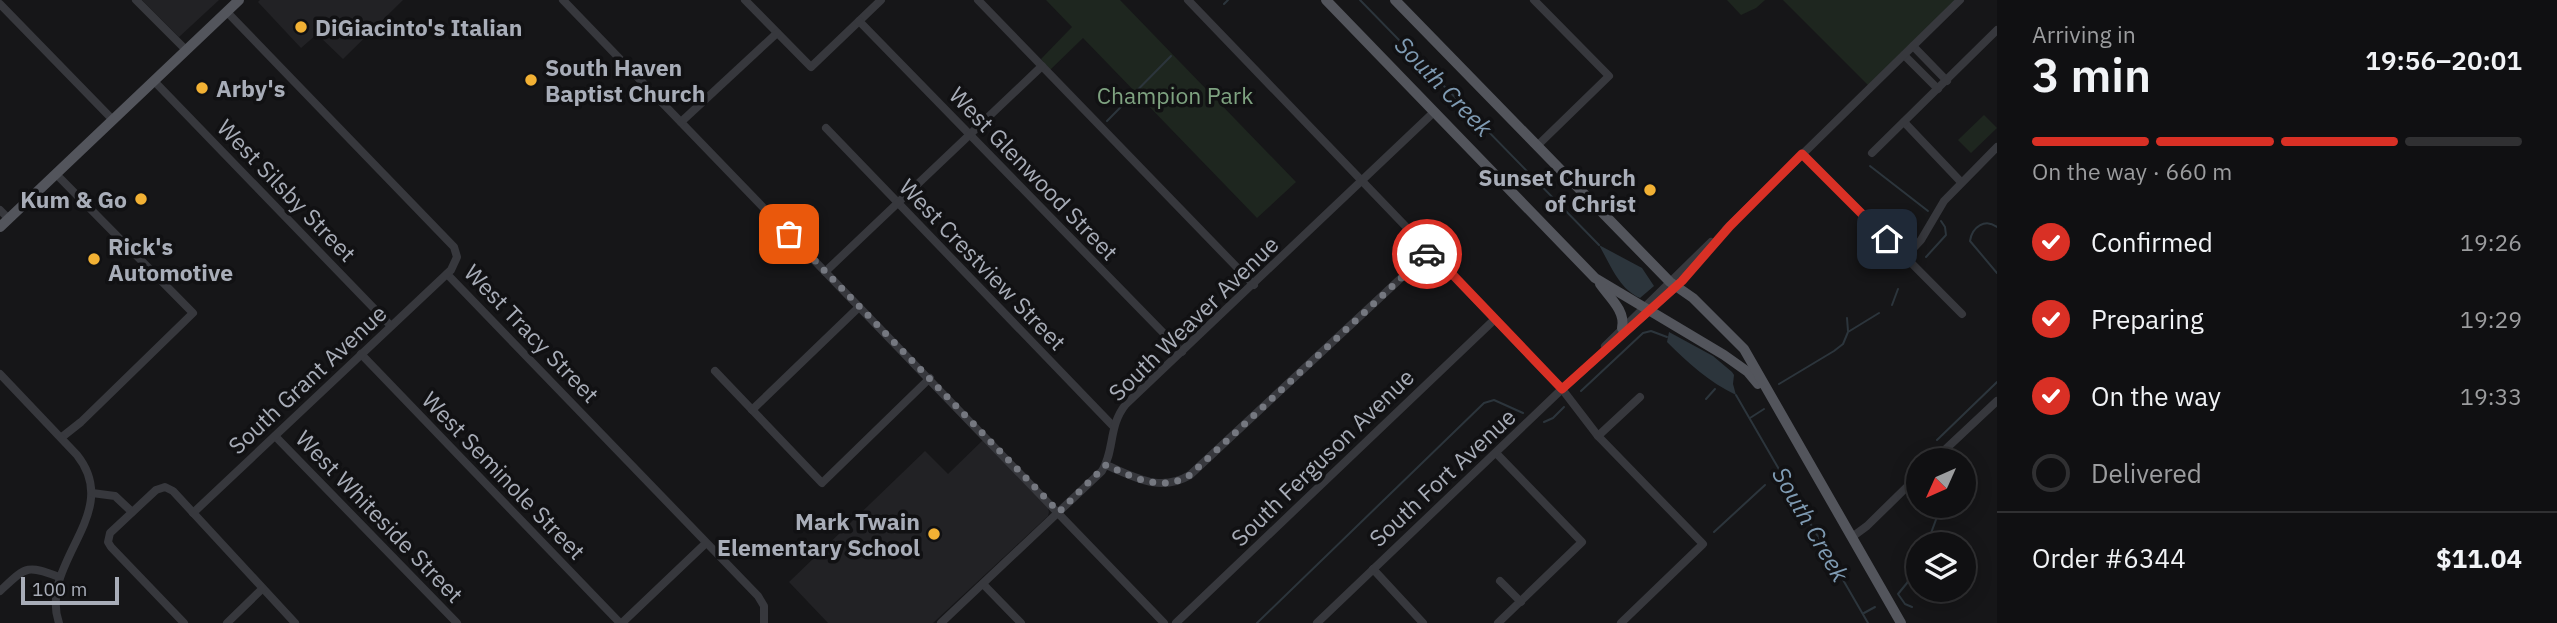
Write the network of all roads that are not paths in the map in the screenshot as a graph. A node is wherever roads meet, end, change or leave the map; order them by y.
1 (136, 0) edge
2 (239, 0) edge
3 (563, 0) edge
4 (745, 0) edge
5 (881, 0) edge
6 (978, 0) edge
7 (1188, 0) edge
8 (1326, 0) edge
9 (1395, 0) edge
10 (1534, 0) edge
11 (1960, 0) edge
12 (0, 4) edge
13 (226, 12) junction
14 (859, 21) junction
15 (1997, 30) edge
16 (776, 33) junction
17 (1913, 46) junction
18 (186, 50) junction
19 (1904, 55) junction
20 (1042, 66) junction
21 (1947, 80) junction
22 (155, 81) junction
23 (1938, 89) junction
24 (1434, 112) junction
25 (113, 120) junction
26 (681, 122) junction
27 (1904, 122) junction
28 (826, 128) dead end
29 (970, 135) junction
30 (1537, 146) junction
31 (1997, 148) edge
32 (1872, 153) dead end
33 (1802, 154) junction
34 (56, 174) junction
35 (1364, 181) junction
36 (1961, 182) junction
37 (898, 203) junction
38 (0, 210) edge
39 (9, 219) junction
40 (0, 227) edge
41 (1430, 251) junction
42 (1905, 257) junction
43 (825, 272) junction
44 (447, 274) junction
45 (1595, 278) junction
46 (1673, 284) junction
47 (1254, 285) junction
48 (859, 307) junction
49 (1646, 310) junction
50 (1962, 314) dead end
51 (1495, 320) junction
52 (391, 326) junction
53 (1622, 328) junction
54 (1182, 352) junction
55 (360, 354) junction
56 (1595, 359) junction
57 (715, 371) dead end
58 (0, 374) edge
59 (930, 379) junction
60 (1562, 389) junction
61 (1640, 397) dead end
62 (1772, 400) junction
63 (1997, 401) edge
64 (752, 410) junction
65 (1114, 426) junction
66 (275, 436) junction
67 (1598, 436) junction
68 (62, 437) junction
69 (1947, 448) edge
70 (1496, 453) junction
71 (1106, 465) junction
72 (1906, 488) edge
73 (92, 493) junction
74 (132, 512) junction
75 (1059, 512) junction
76 (193, 513) junction
77 (1852, 537) junction
78 (706, 543) junction
79 (1373, 569) junction
80 (59, 577) junction
81 (1500, 580) dead end
82 (983, 584) junction
83 (262, 589) junction
84 (0, 591) edge
85 (1521, 601) junction
86 (59, 623) edge
87 (184, 623) edge
88 (227, 623) edge
89 (295, 623) edge
90 (457, 623) edge
91 (621, 623) edge
92 (764, 623) edge
93 (942, 623) edge
94 (1021, 623) edge
95 (1164, 623) edge
96 (1176, 623) edge
97 (1317, 623) edge
98 (1423, 623) edge
99 (1498, 623) edge
100 (1621, 623) edge
101 (1901, 623) edge

1 - 18 street
2 - 13 main road
3 - 26 street
4 - 16 street
5 - 14 street
6 - 20 street
7 - 35 street
8 - 24 main road
9 - 30 main road
10 - 30 street
11 - 17 street, South Fort Avenue
12 - 25 street
13 - 18 main road
13 - 44 street, West Tracy Street
14 - 16 street
14 - 29 street, West Glenwood Street
15 - 21 street
16 - 26 street
17 - 19 street, South Fort Avenue
17 - 21 street
18 - 22 main road
19 - 23 street
19 - 33 street, South Fort Avenue
20 - 29 street
20 - 47 street
21 - 23 street
22 - 25 main road
22 - 52 street, West Silsby Street
23 - 27 street
24 - 35 street, South Weaver Avenue
24 - 45 main road
25 - 34 main road
26 - 43 street
27 - 32 street
27 - 36 street
28 - 37 street, West Crestview Street
29 - 37 street
29 - 54 street, West Glenwood Street
30 - 46 main road
31 - 36 street
33 - 42 street
33 - 46 street, South Fort Avenue
34 - 39 main road
34 - 68 street
35 - 41 street
35 - 47 street, South Weaver Avenue
36 - 42 street
37 - 43 street
37 - 65 street, West Crestview Street
38 - 39 street
39 - 40 main road
41 - 51 street
41 - 71 street
42 - 50 street
43 - 48 street
44 - 52 street, South Grant Avenue
44 - 78 street, West Tracy Street
45 - 49 main road
45 - 53 main road
46 - 49 street, South Fort Avenue
46 - 62 main road
47 - 54 street, South Weaver Avenue
48 - 59 street
48 - 64 street
49 - 53 street, South Fort Avenue
49 - 56 street, South Fort Avenue
49 - 62 main road
51 - 60 street
51 - 96 street, South Ferguson Avenue
52 - 55 street, South Grant Avenue
53 - 56 street, South Fort Avenue
54 - 65 street, South Weaver Avenue
55 - 66 street, South Grant Avenue
55 - 91 street, West Seminole Street
56 - 60 street, South Fort Avenue
57 - 64 street
58 - 68 street
59 - 64 street
59 - 75 street
60 - 67 street
60 - 70 street, South Fort Avenue
61 - 67 street
62 - 77 main road
63 - 69 street
65 - 71 street, South Weaver Avenue
66 - 76 street, South Grant Avenue
66 - 90 street, West Whiteside Street
67 - 100 street
68 - 73 street
70 - 79 street, South Fort Avenue
70 - 85 street
71 - 75 street
72 - 77 street
73 - 74 street
73 - 80 street
74 - 76 street
74 - 87 street
75 - 82 street
75 - 95 street
76 - 83 street
77 - 101 main road
78 - 91 street
78 - 92 street, West Tracy Street
79 - 97 street, South Fort Avenue
79 - 98 street
80 - 84 street
80 - 86 street
81 - 85 street
82 - 93 street
82 - 94 street
83 - 88 street
83 - 89 street
85 - 99 street

